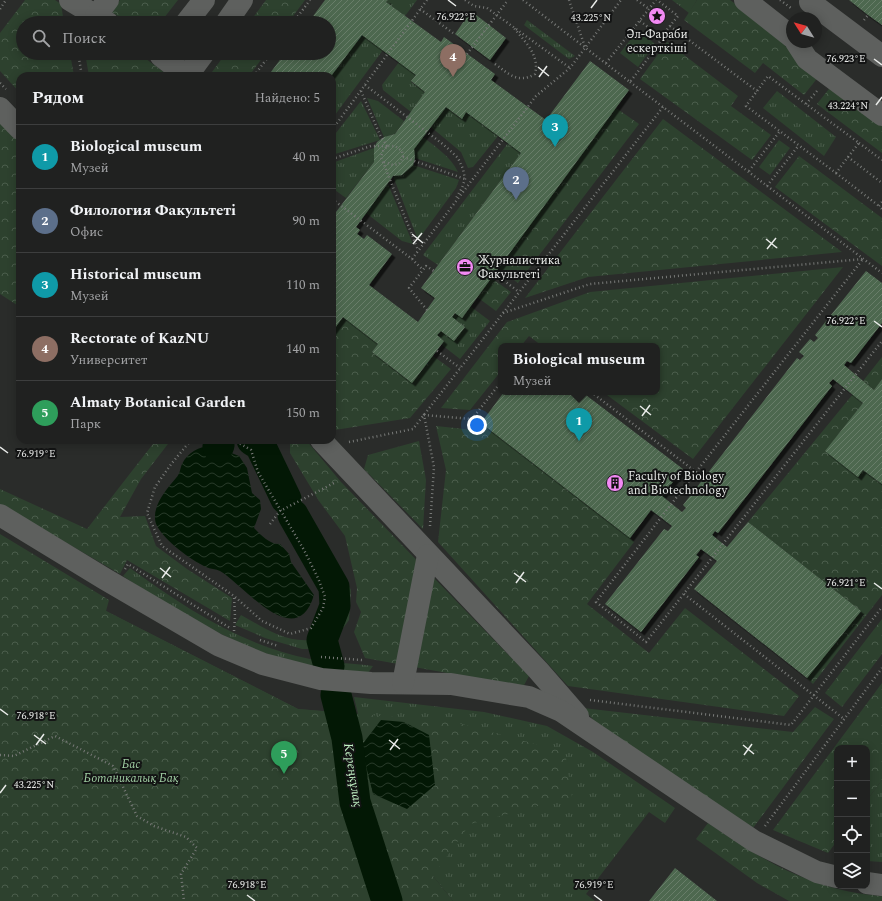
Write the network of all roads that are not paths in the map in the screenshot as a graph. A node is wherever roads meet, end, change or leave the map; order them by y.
1 (70, 0) edge
2 (204, 0) edge
3 (242, 0) edge
4 (745, 0) edge
5 (812, 0) edge
6 (104, 13) edge
7 (191, 16) edge
8 (231, 16) edge
9 (786, 32) edge
10 (800, 48) edge
11 (882, 56) edge
12 (167, 60) edge
13 (199, 60) edge
14 (182, 72) edge
15 (190, 72) edge
16 (0, 108) edge
17 (882, 116) edge
18 (16, 125) edge
19 (325, 444) edge
20 (0, 515) edge
21 (428, 555) junction
22 (403, 683) junction
23 (589, 729) junction
24 (834, 876) edge
25 (870, 883) edge
26 (882, 885) edge

1 - 6 street
2 - 7 street
3 - 8 street
4 - 9 street
5 - 11 street
10 - 17 street
12 - 14 street
13 - 15 street
16 - 18 street
19 - 21 street
20 - 22 street
21 - 22 street
21 - 23 street
22 - 23 street
23 - 24 street
25 - 26 street

